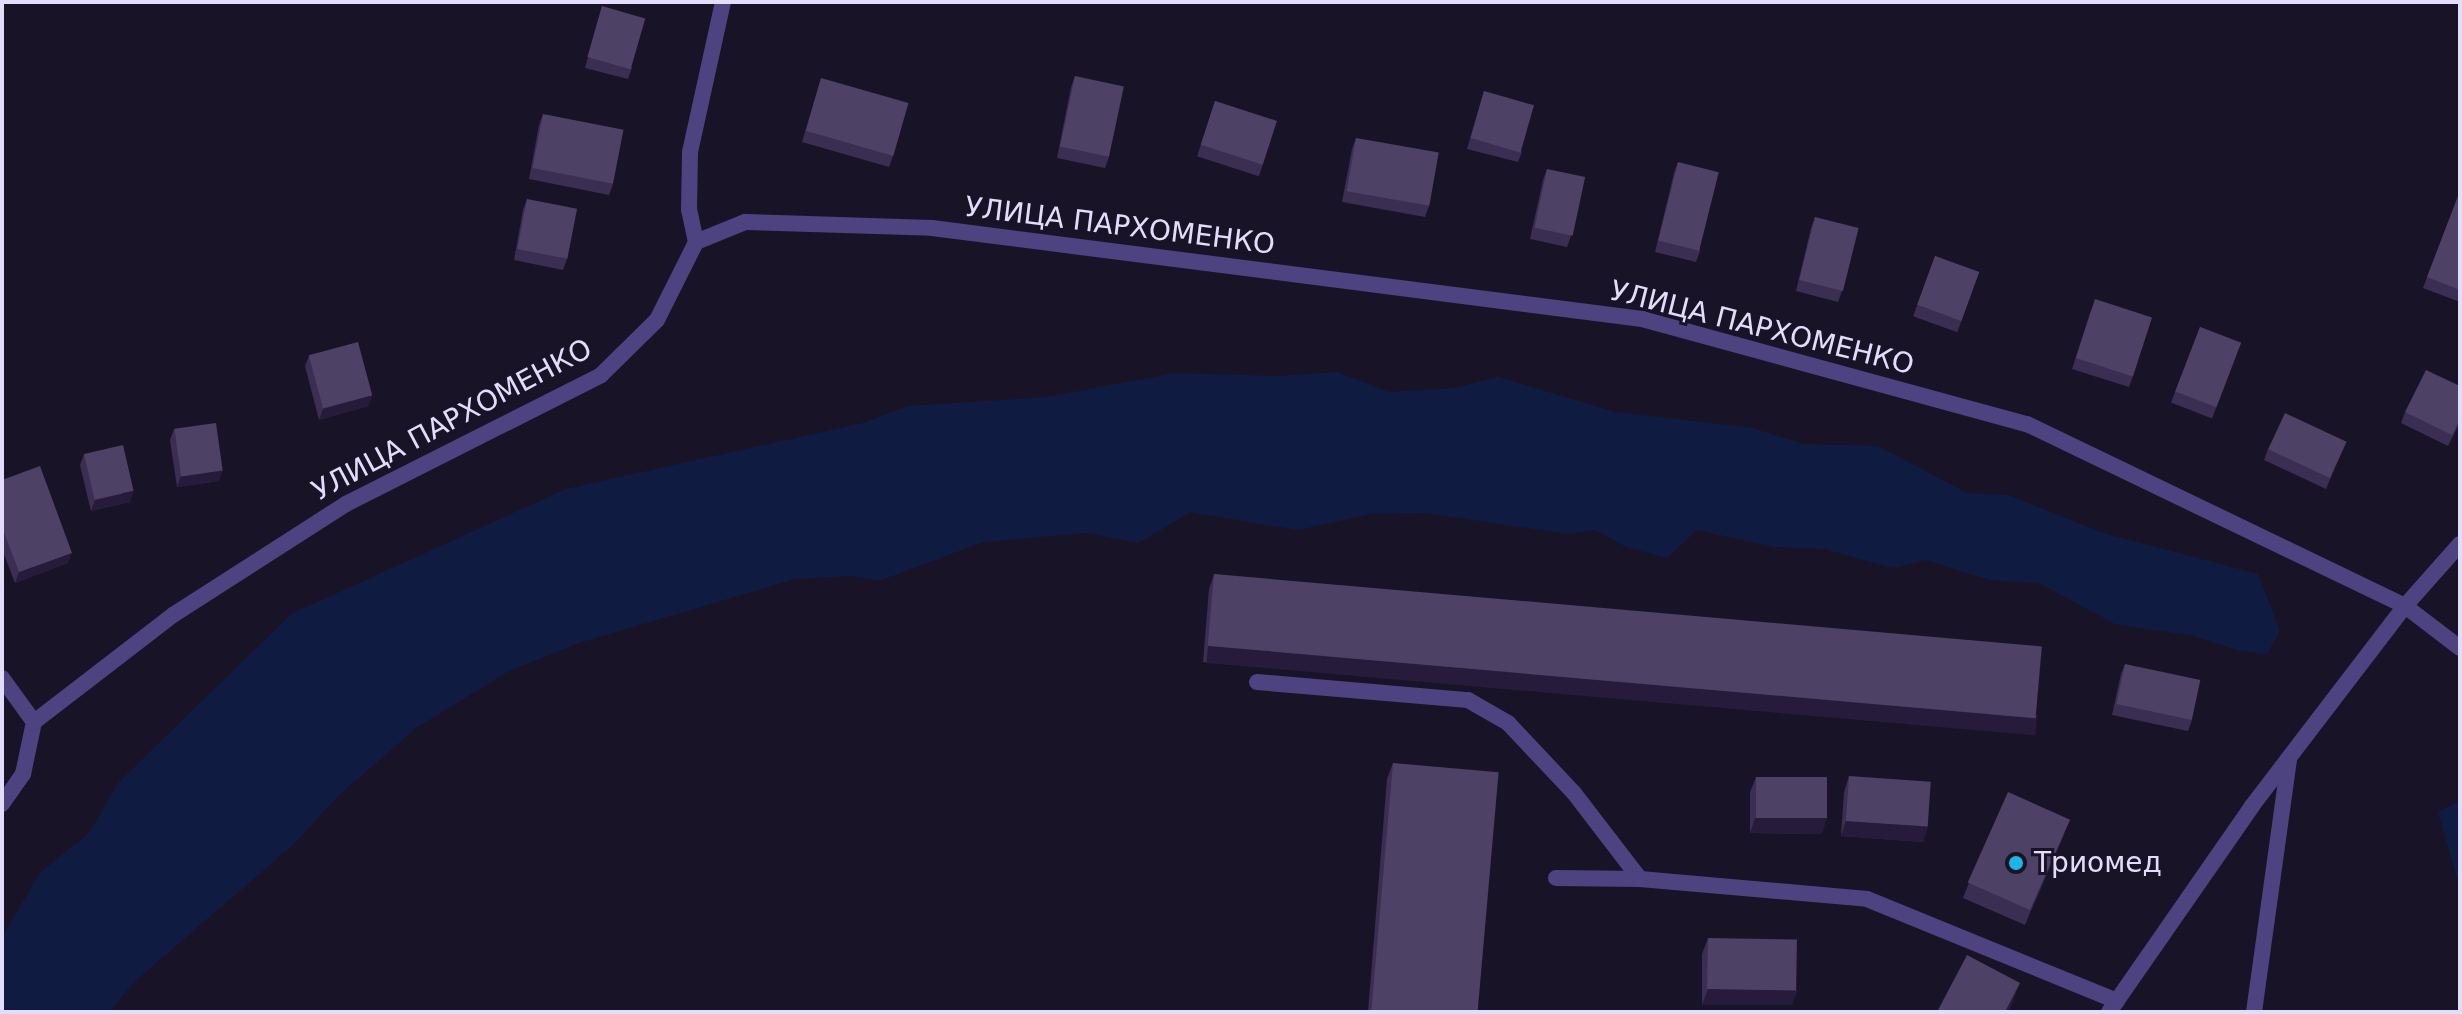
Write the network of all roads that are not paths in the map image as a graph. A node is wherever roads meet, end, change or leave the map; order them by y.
1 (723, 2) edge
2 (696, 242) junction
3 (2460, 544) edge
4 (2405, 606) junction
5 (2460, 648) edge
6 (2, 678) edge
7 (1257, 682) dead end
8 (34, 722) junction
9 (2289, 758) junction
10 (2, 804) edge
11 (1556, 878) dead end
12 (1640, 879) junction
13 (2113, 1006) edge
14 (2254, 1012) edge

1 - 2 street
2 - 4 street, УЛИЦА ПАРХОМЕНКО
2 - 8 street, УЛИЦА ПАРХОМЕНКО
3 - 4 street
4 - 5 street, УЛИЦА ПАРХОМЕНКО
4 - 9 street
6 - 8 street
7 - 12 street
8 - 10 street
9 - 13 street
9 - 14 street
11 - 12 street
12 - 13 street

